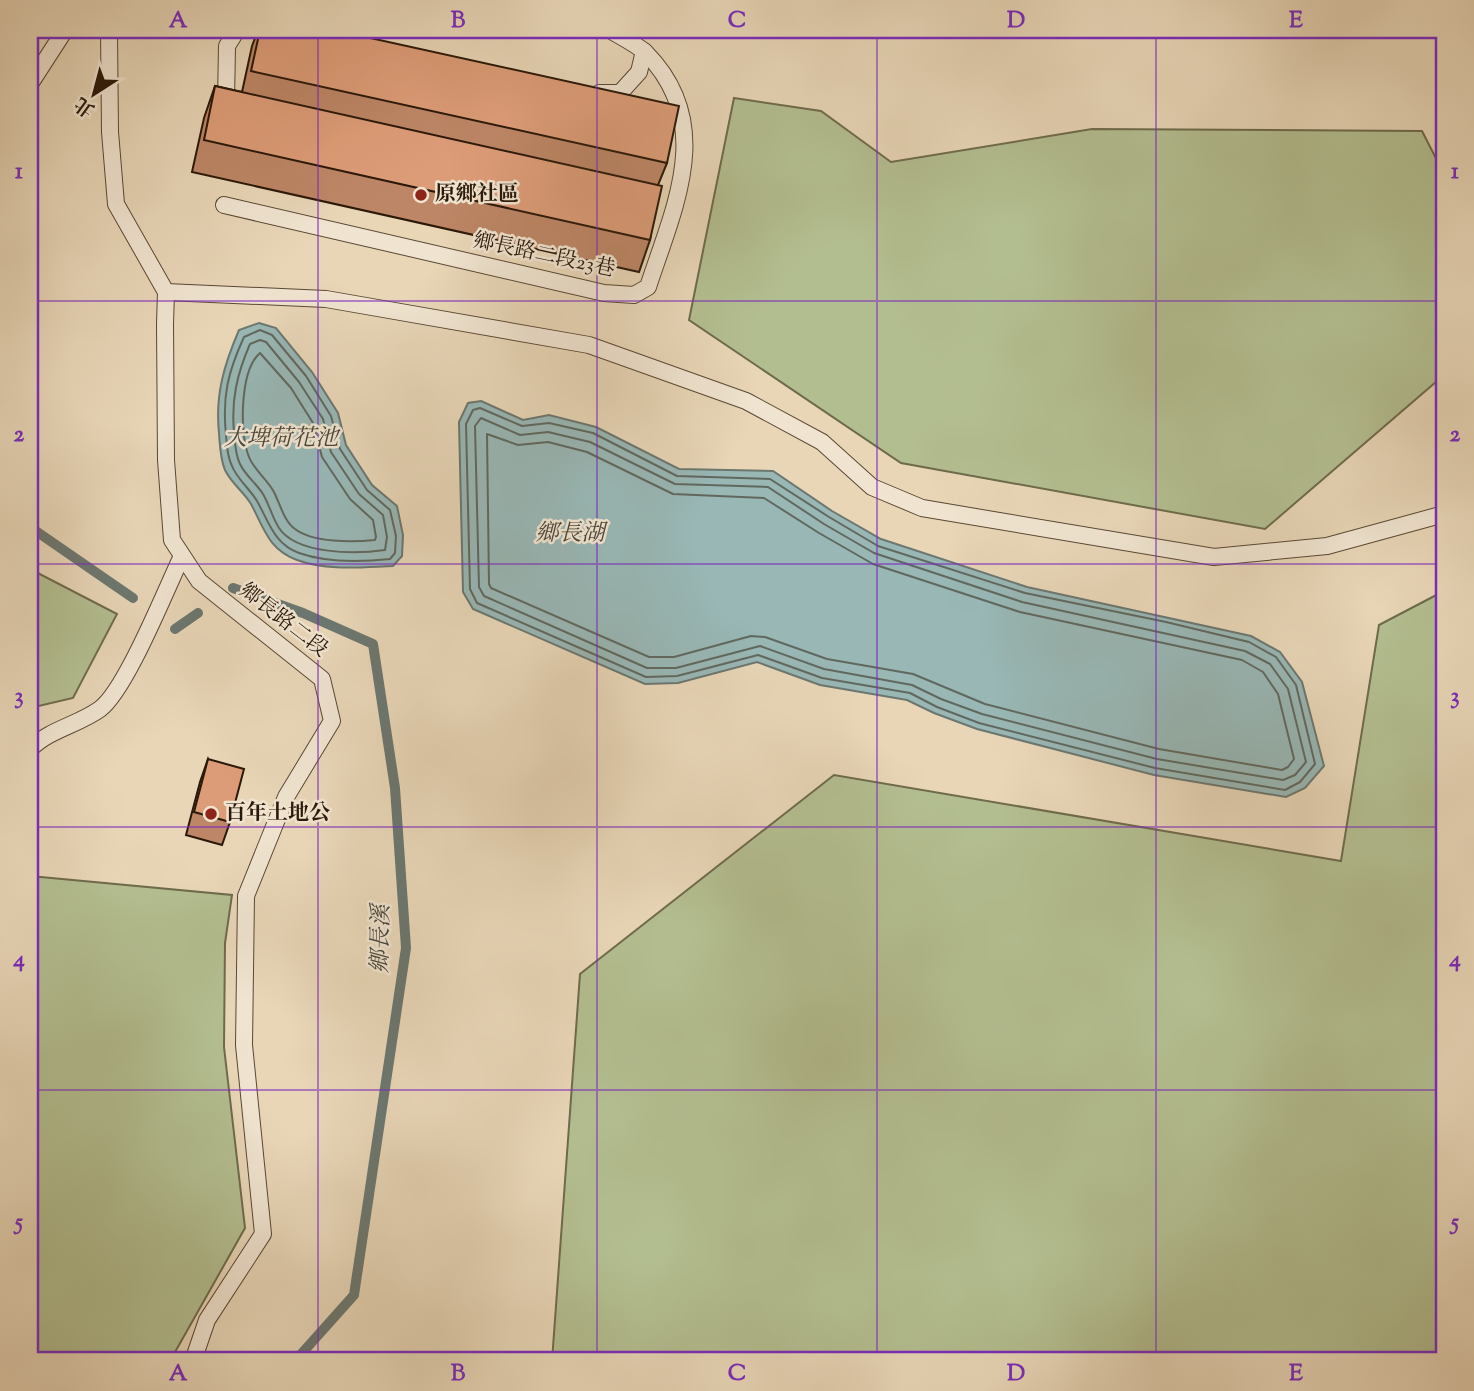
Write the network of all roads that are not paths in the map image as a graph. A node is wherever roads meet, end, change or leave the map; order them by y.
1 (65, 30) edge
2 (109, 30) edge
3 (237, 30) edge
4 (610, 30) edge
5 (644, 51) junction
6 (30, 84) edge
7 (579, 93) edge
8 (226, 102) edge
9 (225, 205) dead end
10 (166, 292) junction
11 (1444, 514) edge
12 (182, 556) junction
13 (30, 749) edge
14 (193, 1361) edge

1 - 6 lane
2 - 10 lane
3 - 8 lane
4 - 5 lane, 鄉長路二段23巷
5 - 7 lane
5 - 9 lane, 鄉長路二段23巷
10 - 11 lane
10 - 12 lane, 鄉長路二段
12 - 13 lane
12 - 14 lane, 鄉長路二段

